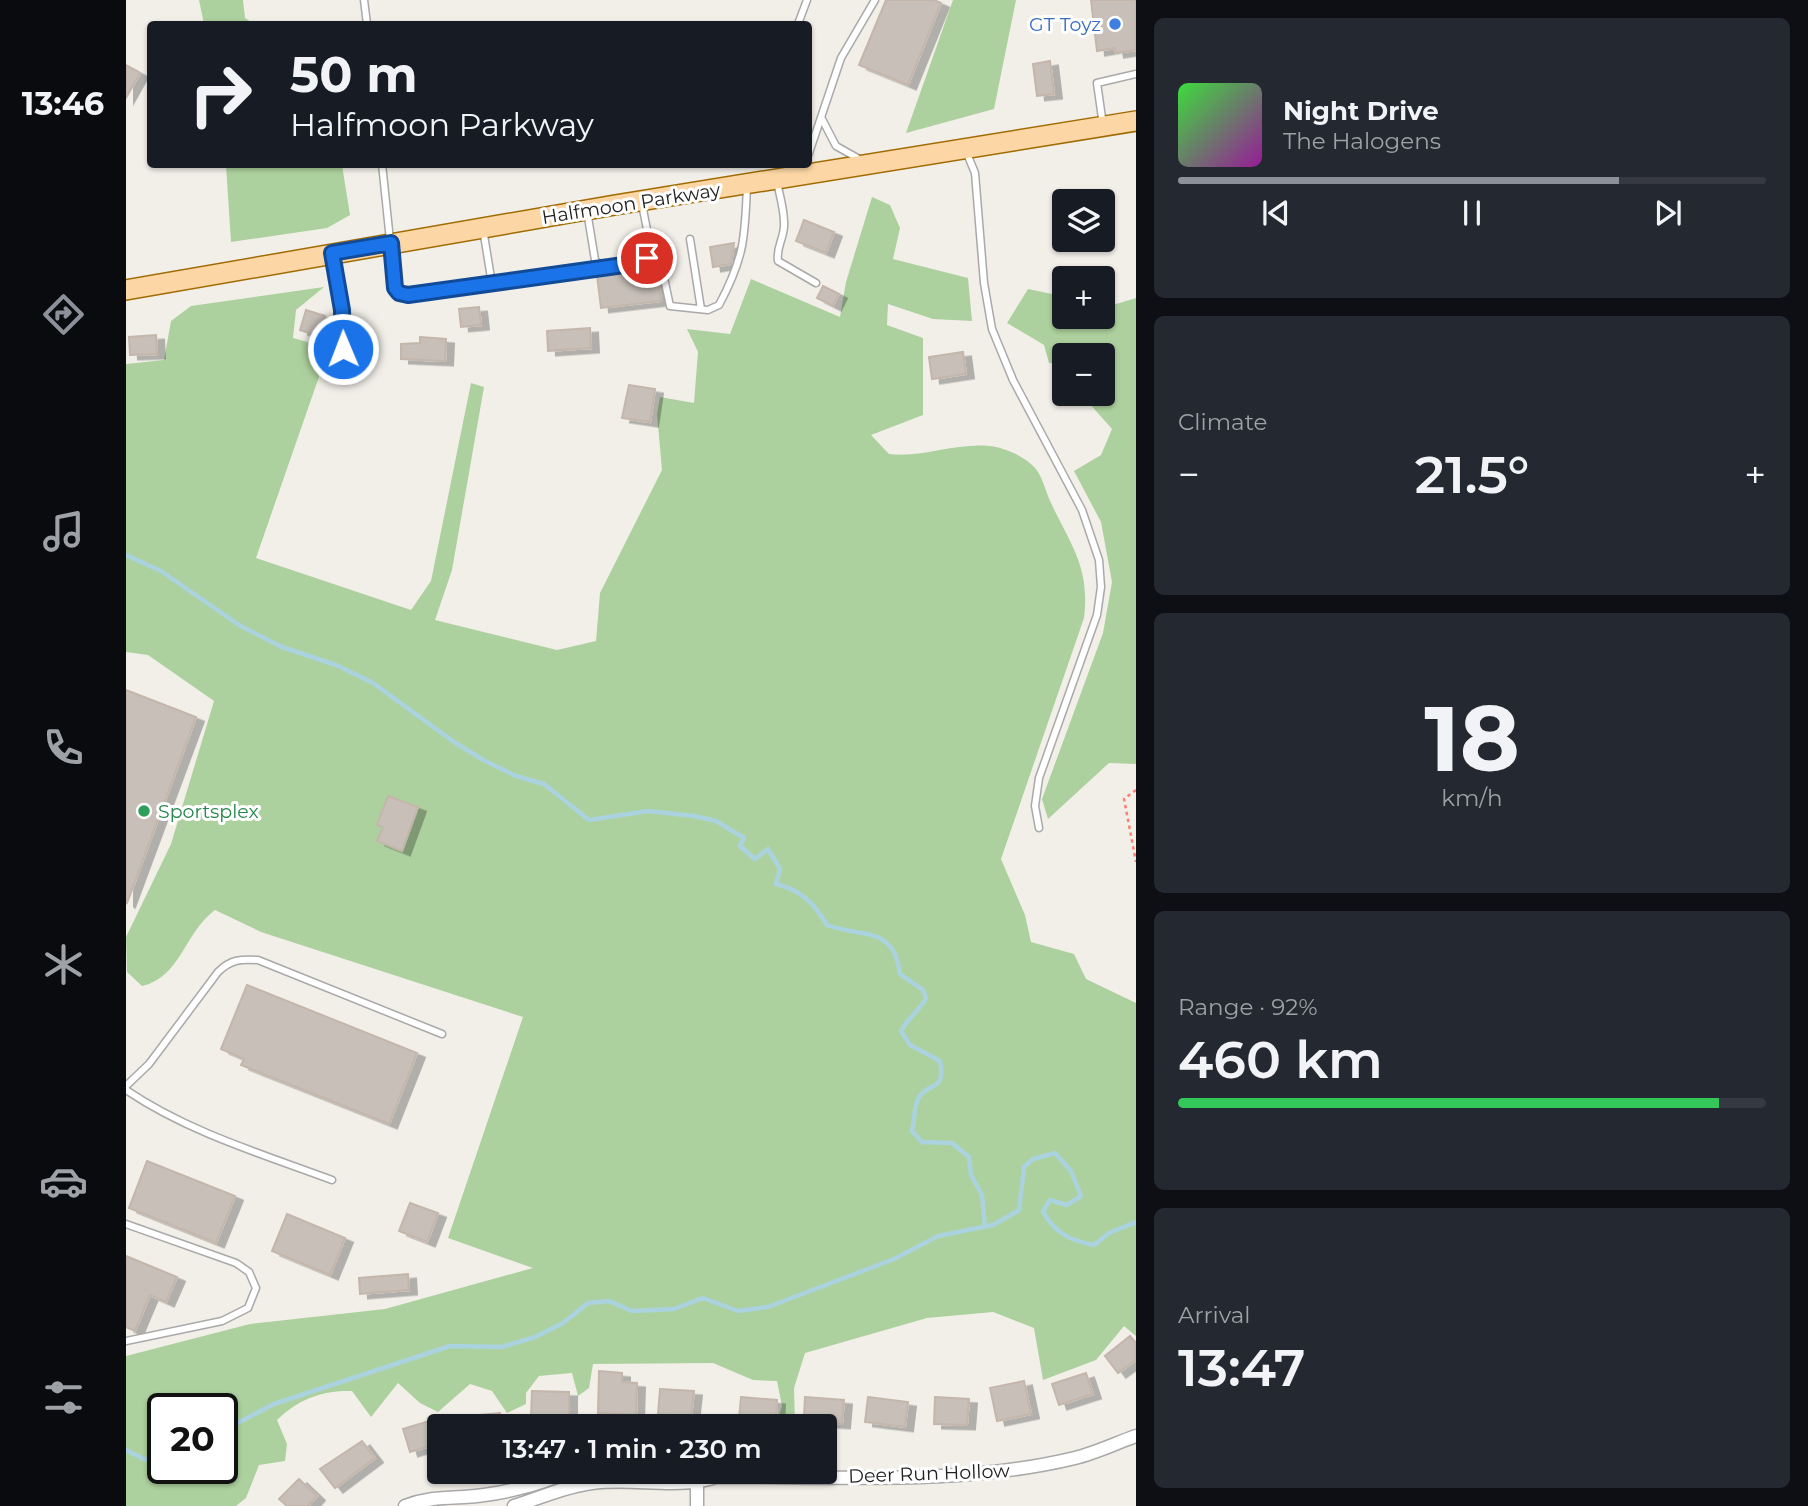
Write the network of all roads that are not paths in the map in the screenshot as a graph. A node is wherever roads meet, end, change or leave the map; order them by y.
1 (365, 0) edge
2 (807, 0) edge
3 (875, 0) edge
4 (367, 21) edge
5 (798, 21) edge
6 (1136, 74) edge
7 (821, 119) junction
8 (1136, 121) edge
9 (1103, 127) junction
10 (812, 145) edge
11 (965, 149) junction
12 (868, 165) junction
13 (382, 168) edge
14 (800, 171) edge
15 (776, 180) junction
16 (747, 185) junction
17 (641, 201) junction
18 (586, 209) junction
19 (483, 227) junction
20 (690, 239) dead end
21 (391, 243) junction
22 (650, 246) junction
23 (332, 253) junction
24 (604, 268) junction
25 (816, 283) dead end
26 (492, 284) junction
27 (126, 290) edge
28 (701, 309) junction
29 (340, 363) dead end
30 (1039, 828) dead end
31 (442, 1034) dead end
32 (126, 1088) edge
33 (332, 1180) dead end
34 (126, 1224) edge
35 (126, 1341) edge
36 (1136, 1436) edge
37 (837, 1476) edge
38 (528, 1484) edge
39 (560, 1484) edge
40 (586, 1484) edge
41 (698, 1484) edge
42 (559, 1491) junction
43 (405, 1506) edge
44 (514, 1506) edge
45 (697, 1506) edge

1 - 4 lane
2 - 5 lane
3 - 7 lane
6 - 9 lane
7 - 10 lane
7 - 12 lane
8 - 9 main road, Halfmoon Parkway
9 - 11 main road, Halfmoon Parkway
11 - 12 main road, Halfmoon Parkway
11 - 30 lane
12 - 14 main road, Halfmoon Parkway
13 - 21 lane
14 - 15 main road, Halfmoon Parkway
15 - 16 main road, Halfmoon Parkway
15 - 25 lane
16 - 17 main road, Halfmoon Parkway
16 - 28 lane
17 - 18 main road, Halfmoon Parkway
17 - 22 lane
18 - 19 main road, Halfmoon Parkway
18 - 24 lane
19 - 21 main road, Halfmoon Parkway
19 - 26 lane
20 - 28 lane
21 - 23 main road, Halfmoon Parkway
21 - 26 lane
22 - 24 lane
22 - 28 lane
23 - 27 main road, Halfmoon Parkway
23 - 29 lane
24 - 26 lane
31 - 32 lane
32 - 33 lane
34 - 35 lane
36 - 37 street, Deer Run Hollow
38 - 43 street
39 - 42 street
40 - 42 street, Deer Run Hollow
41 - 45 street
42 - 44 street, Deer Run Hollow

